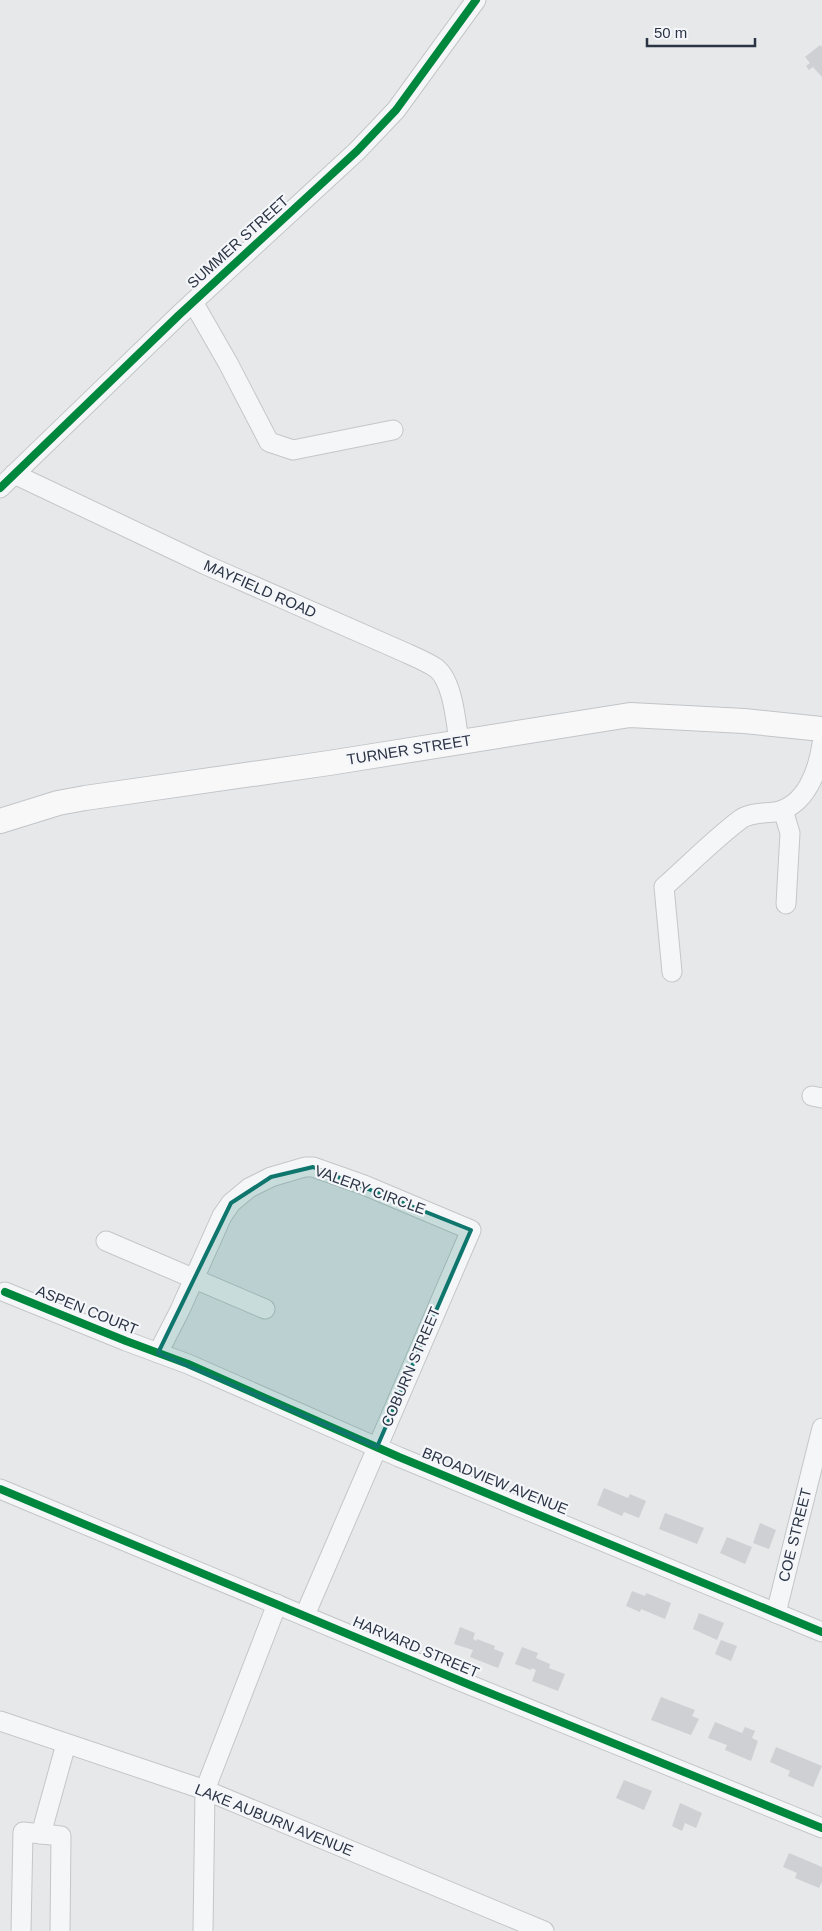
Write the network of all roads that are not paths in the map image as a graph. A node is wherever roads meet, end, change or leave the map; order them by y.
1 (476, 0) edge
2 (193, 302) junction
3 (393, 430) dead end
4 (14, 474) junction
5 (0, 488) edge
6 (822, 730) edge
7 (459, 742) junction
8 (822, 744) edge
9 (783, 810) junction
10 (0, 821) edge
11 (786, 904) dead end
12 (672, 972) dead end
13 (471, 1230) joint
14 (106, 1241) dead end
15 (193, 1279) junction
16 (5, 1292) dead end
17 (266, 1310) dead end
18 (158, 1353) junction
19 (822, 1428) edge
20 (377, 1447) junction
21 (0, 1489) edge
22 (277, 1604) junction
23 (776, 1613) junction
24 (305, 1616) junction
25 (822, 1632) edge
26 (0, 1721) edge
27 (66, 1744) junction
28 (204, 1790) junction
29 (822, 1828) edge
30 (41, 1834) junction
31 (22, 1931) edge
32 (60, 1931) edge
33 (203, 1931) edge
34 (544, 1931) edge

1 - 2 street, SUMMER STREET
2 - 3 street
2 - 4 street, SUMMER STREET
4 - 5 street, SUMMER STREET
4 - 7 street, MAYFIELD ROAD
6 - 7 main road, TURNER STREET
7 - 10 main road, TURNER STREET
8 - 9 street
9 - 11 street
9 - 12 street
13 - 15 street, VALERY CIRCLE
13 - 20 street, COBURN STREET
14 - 15 street
15 - 17 street
15 - 18 street, VALERY CIRCLE
16 - 18 street, ASPEN COURT
18 - 20 street, BROADVIEW AVENUE
19 - 23 street, COE STREET
20 - 23 street, BROADVIEW AVENUE
20 - 24 street, COBURN STREET
21 - 22 street, HARVARD STREET
22 - 24 street, HARVARD STREET
22 - 28 street
23 - 25 street, BROADVIEW AVENUE
24 - 29 street, HARVARD STREET
26 - 27 street, LAKE AUBURN AVENUE
27 - 28 street, LAKE AUBURN AVENUE
27 - 30 street
28 - 33 street
28 - 34 street, LAKE AUBURN AVENUE
30 - 31 street
30 - 32 street

